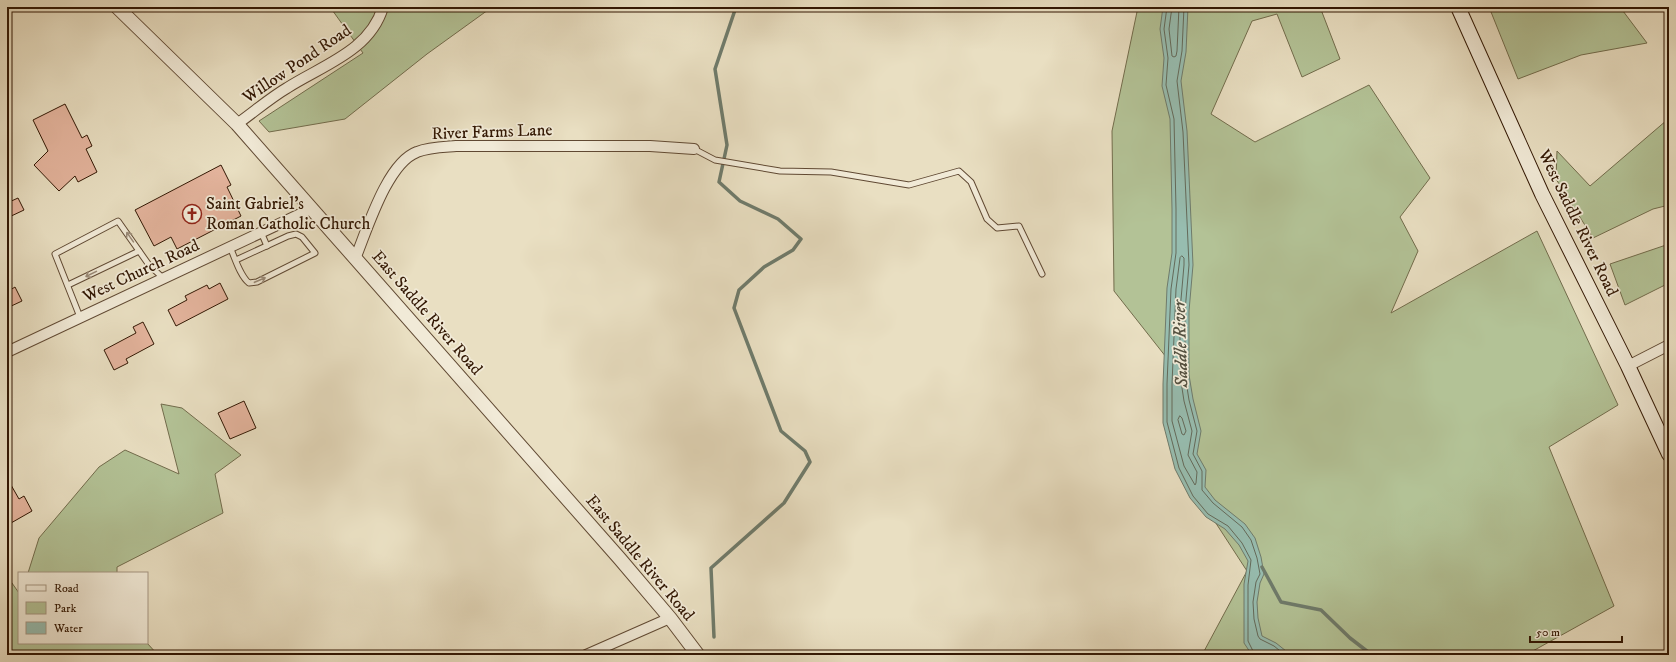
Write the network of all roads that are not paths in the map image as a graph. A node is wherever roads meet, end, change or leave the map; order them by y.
1 (117, 7) edge
2 (383, 7) edge
3 (1461, 8) edge
4 (237, 124) junction
5 (694, 149) joint
6 (311, 209) junction
7 (261, 232) junction
8 (267, 246) junction
9 (230, 247) junction
10 (139, 251) junction
11 (355, 259) junction
12 (236, 260) junction
13 (1042, 274) dead end
14 (163, 278) junction
15 (68, 285) junction
16 (80, 317) junction
17 (1669, 345) edge
18 (7, 352) edge
19 (1628, 366) junction
20 (1669, 454) edge
21 (670, 618) junction
22 (586, 655) edge
23 (698, 655) edge

1 - 4 street, East Saddle River Road
2 - 4 street, Willow Pond Road
3 - 19 main road, West Saddle River Road
4 - 6 street, East Saddle River Road
5 - 11 street, River Farms Lane
5 - 13 lane
6 - 7 street, West Church Road
6 - 11 street, East Saddle River Road
7 - 8 lane
7 - 9 street, West Church Road
8 - 12 lane
12 -> 8 lane
9 - 12 lane
9 - 14 street, West Church Road
10 - 14 lane
10 -> 15 lane
10 -> 15 lane
11 - 21 street, East Saddle River Road
14 - 16 street, West Church Road
15 - 16 lane
16 - 18 street, West Church Road
17 - 19 street
19 - 20 main road, West Saddle River Road
21 - 22 street
21 - 23 street, East Saddle River Road

